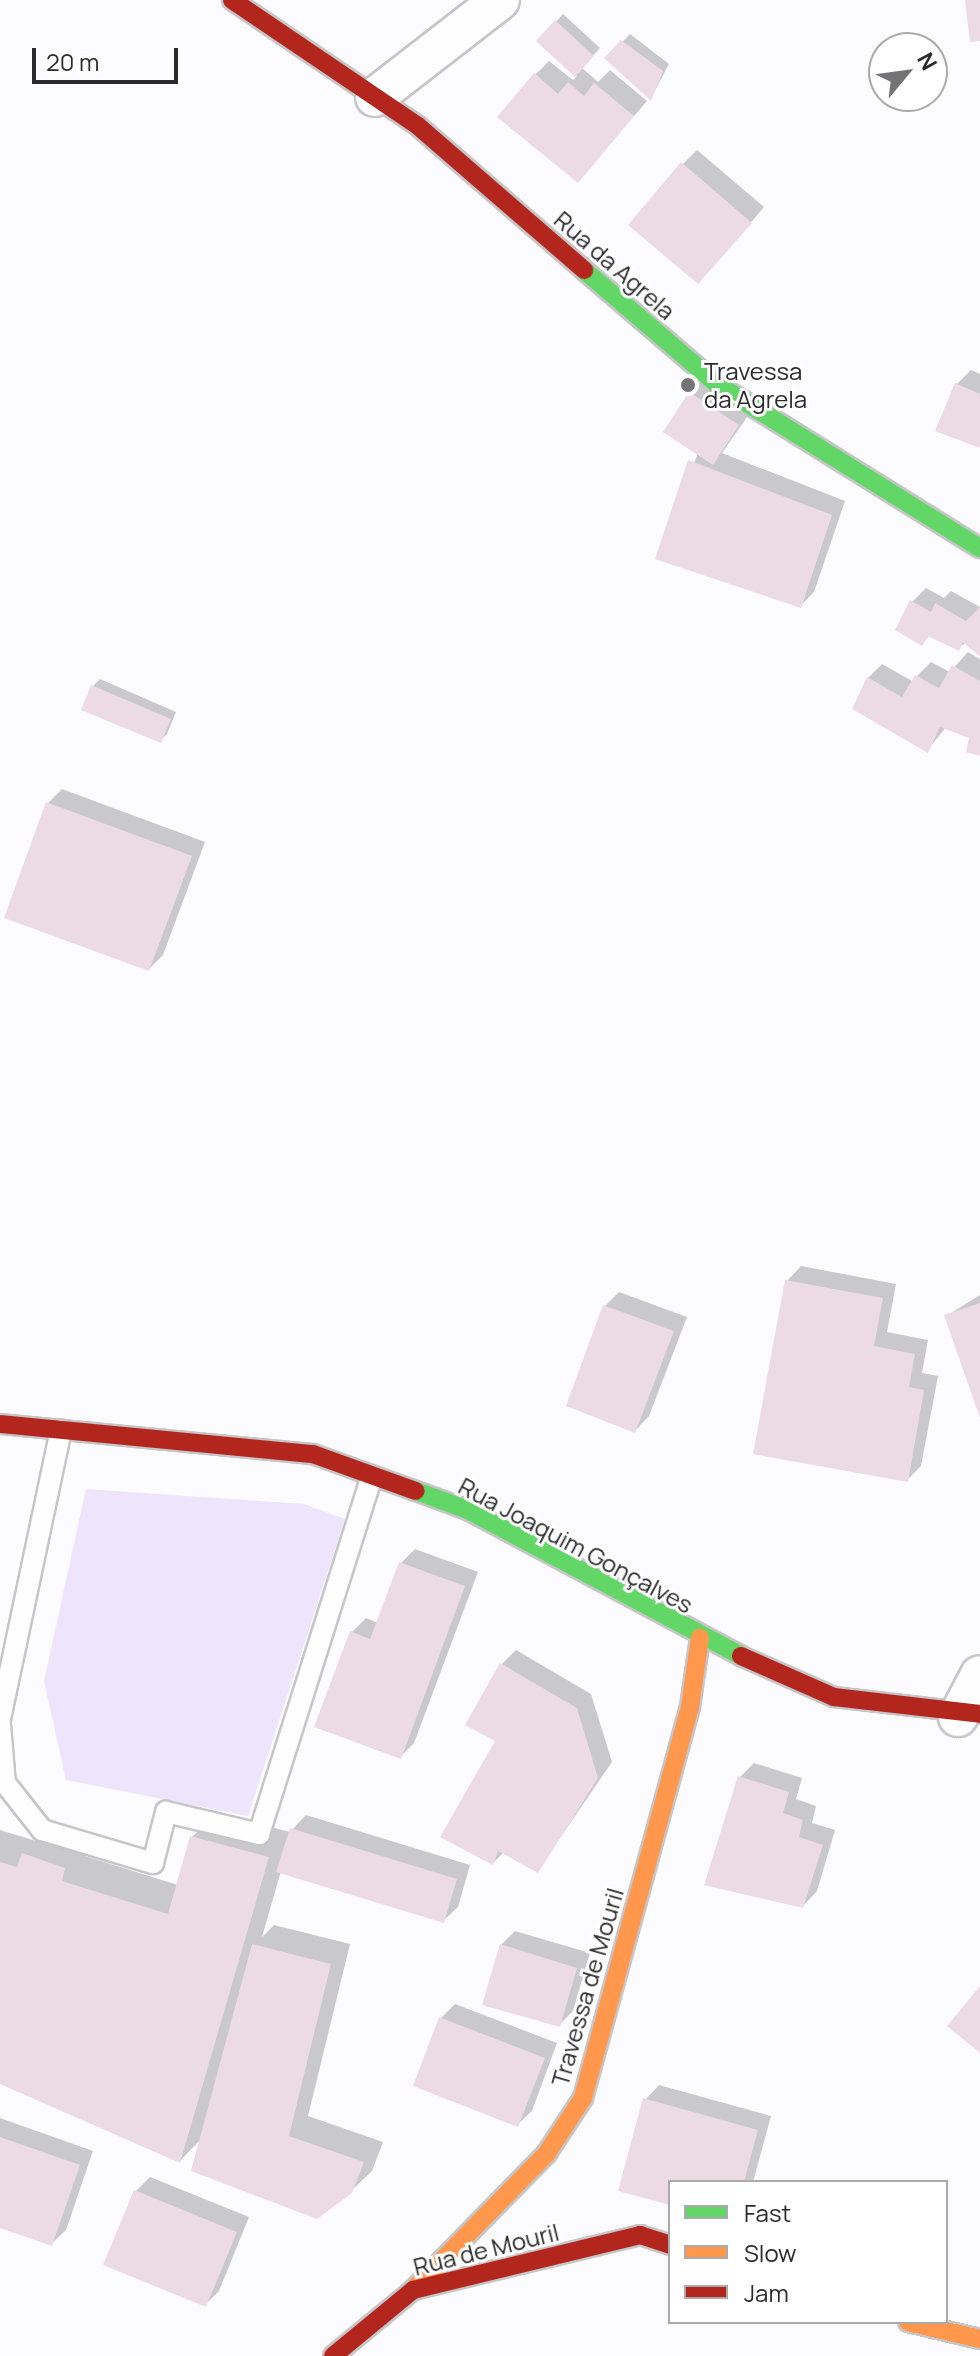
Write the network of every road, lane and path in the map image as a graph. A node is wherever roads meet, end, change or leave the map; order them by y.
1 (232, 0) edge
2 (500, 0) edge
3 (375, 97) junction
4 (980, 548) edge
5 (0, 1424) edge
6 (61, 1430) junction
7 (372, 1476) junction
8 (700, 1638) junction
9 (980, 1675) edge
10 (969, 1716) edge
11 (0, 1721) edge
12 (668, 2244) edge
13 (413, 2290) junction
14 (916, 2324) edge
15 (980, 2339) edge
16 (333, 2356) edge

1 - 3 street, Rua da Agrela
2 - 3 street
3 - 4 street, Rua da Agrela
5 - 6 street, Rua Joaquim Gonçalves
6 - 7 street, Rua Joaquim Gonçalves
6 - 11 lane
7 - 8 street, Rua Joaquim Gonçalves
7 - 11 lane
8 - 10 street, Rua Joaquim Gonçalves
8 - 13 street, Travessa de Mouril
9 - 10 street
12 - 13 street, Rua de Mouril
13 - 16 street, Rua de Mouril
14 - 15 street

